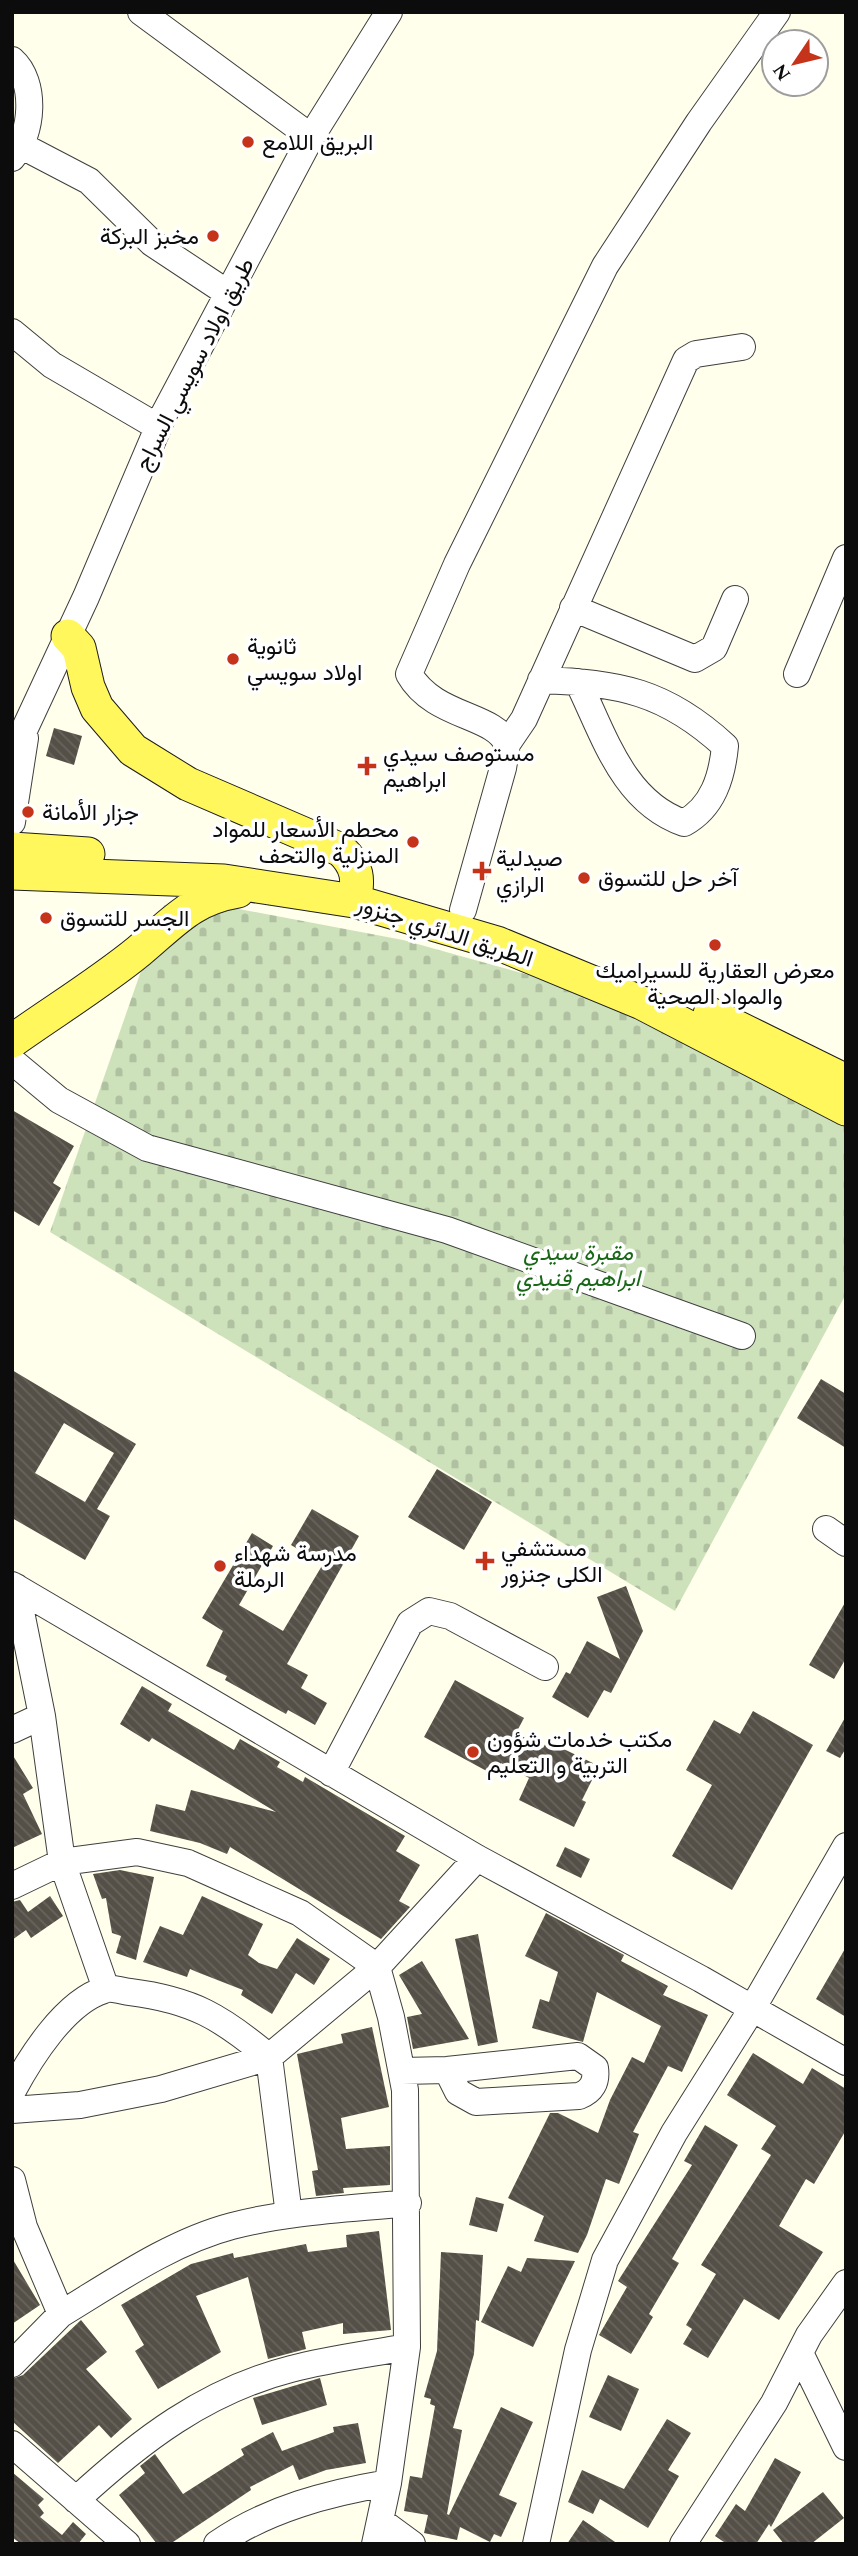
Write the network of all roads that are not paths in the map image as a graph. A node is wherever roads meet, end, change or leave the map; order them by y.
1 (141, 12) edge
2 (389, 12) edge
3 (777, 12) edge
4 (12, 60) edge
5 (311, 137) junction
6 (17, 152) edge
7 (229, 293) junction
8 (12, 332) edge
9 (742, 347) dead end
10 (158, 427) junction
11 (846, 558) edge
12 (735, 598) dead end
13 (573, 608) junction
14 (68, 636) junction
15 (797, 674) dead end
16 (541, 680) junction
17 (578, 681) junction
18 (23, 725) edge
19 (508, 744) junction
20 (12, 756) edge
21 (12, 822) edge
22 (12, 849) edge
23 (12, 873) edge
24 (261, 887) junction
25 (357, 891) junction
26 (463, 910) junction
27 (12, 1041) edge
28 (12, 1061) edge
29 (846, 1081) edge
30 (846, 1109) edge
31 (742, 1336) dead end
32 (14, 1586) edge
33 (545, 1667) dead end
34 (42, 1716) junction
35 (12, 1730) edge
36 (331, 1773) junction
37 (846, 1846) edge
38 (477, 1858) junction
39 (62, 1862) junction
40 (12, 1886) edge
41 (377, 1967) junction
42 (106, 1989) junction
43 (752, 2009) junction
44 (269, 2057) junction
45 (846, 2062) edge
46 (447, 2070) junction
47 (402, 2071) junction
48 (12, 2092) edge
49 (12, 2110) edge
50 (12, 2180) edge
51 (408, 2203) junction
52 (289, 2215) junction
53 (846, 2283) edge
54 (61, 2314) junction
55 (407, 2347) junction
56 (800, 2353) junction
57 (12, 2364) edge
58 (12, 2444) edge
59 (846, 2447) edge
60 (388, 2483) junction
61 (76, 2500) junction
62 (378, 2533) edge
63 (128, 2544) edge
64 (218, 2544) edge
65 (412, 2544) edge
66 (536, 2544) edge
67 (683, 2544) edge

1 - 5 street
2 - 5 street, طريق اولاد سويسي السراج
3 - 19 street
4 - 6 street
5 - 7 street, طريق اولاد سويسي السراج
6 - 7 street
7 - 10 street, طريق اولاد سويسي السراج
8 - 10 street
9 - 13 street
10 - 14 street, طريق اولاد سويسي السراج
11 - 15 street
12 - 13 street
13 - 16 street
14 - 18 street, طريق اولاد سويسي السراج
14 - 25 main road
16 - 17 street
16 - 19 street
17 - 17 street
18 - 20 street
18 - 21 street
19 - 26 street
22 - 25 main road, الطريق الدائري جنزور
23 - 24 main road, الطريق الدائري جنزور
24 - 25 main road, الطريق الدائري جنزور
24 - 27 main road
25 - 26 main road, الطريق الدائري جنزور
25 - 30 main road, الطريق الدائري جنزور
26 - 29 main road, الطريق الدائري جنزور
28 - 31 street
32 - 34 street
32 - 36 street
33 - 36 street
34 - 35 street
34 - 39 street
36 - 38 street
37 - 43 street
38 - 41 street
38 - 43 street
39 - 40 street
39 - 41 street
39 - 42 street
41 - 44 street
41 - 47 street
42 - 44 street
42 - 48 street
43 - 45 street
43 - 66 street
44 - 49 street
44 - 52 street
46 - 46 street
46 - 47 street
47 - 51 street
50 - 54 street
51 - 52 street
51 - 55 street
52 - 54 street
53 - 56 street
54 - 57 street
55 - 60 street
55 - 61 street
56 - 59 street
56 - 67 street
58 - 61 street
60 - 62 street
60 - 64 street
61 - 63 street
62 - 65 street

